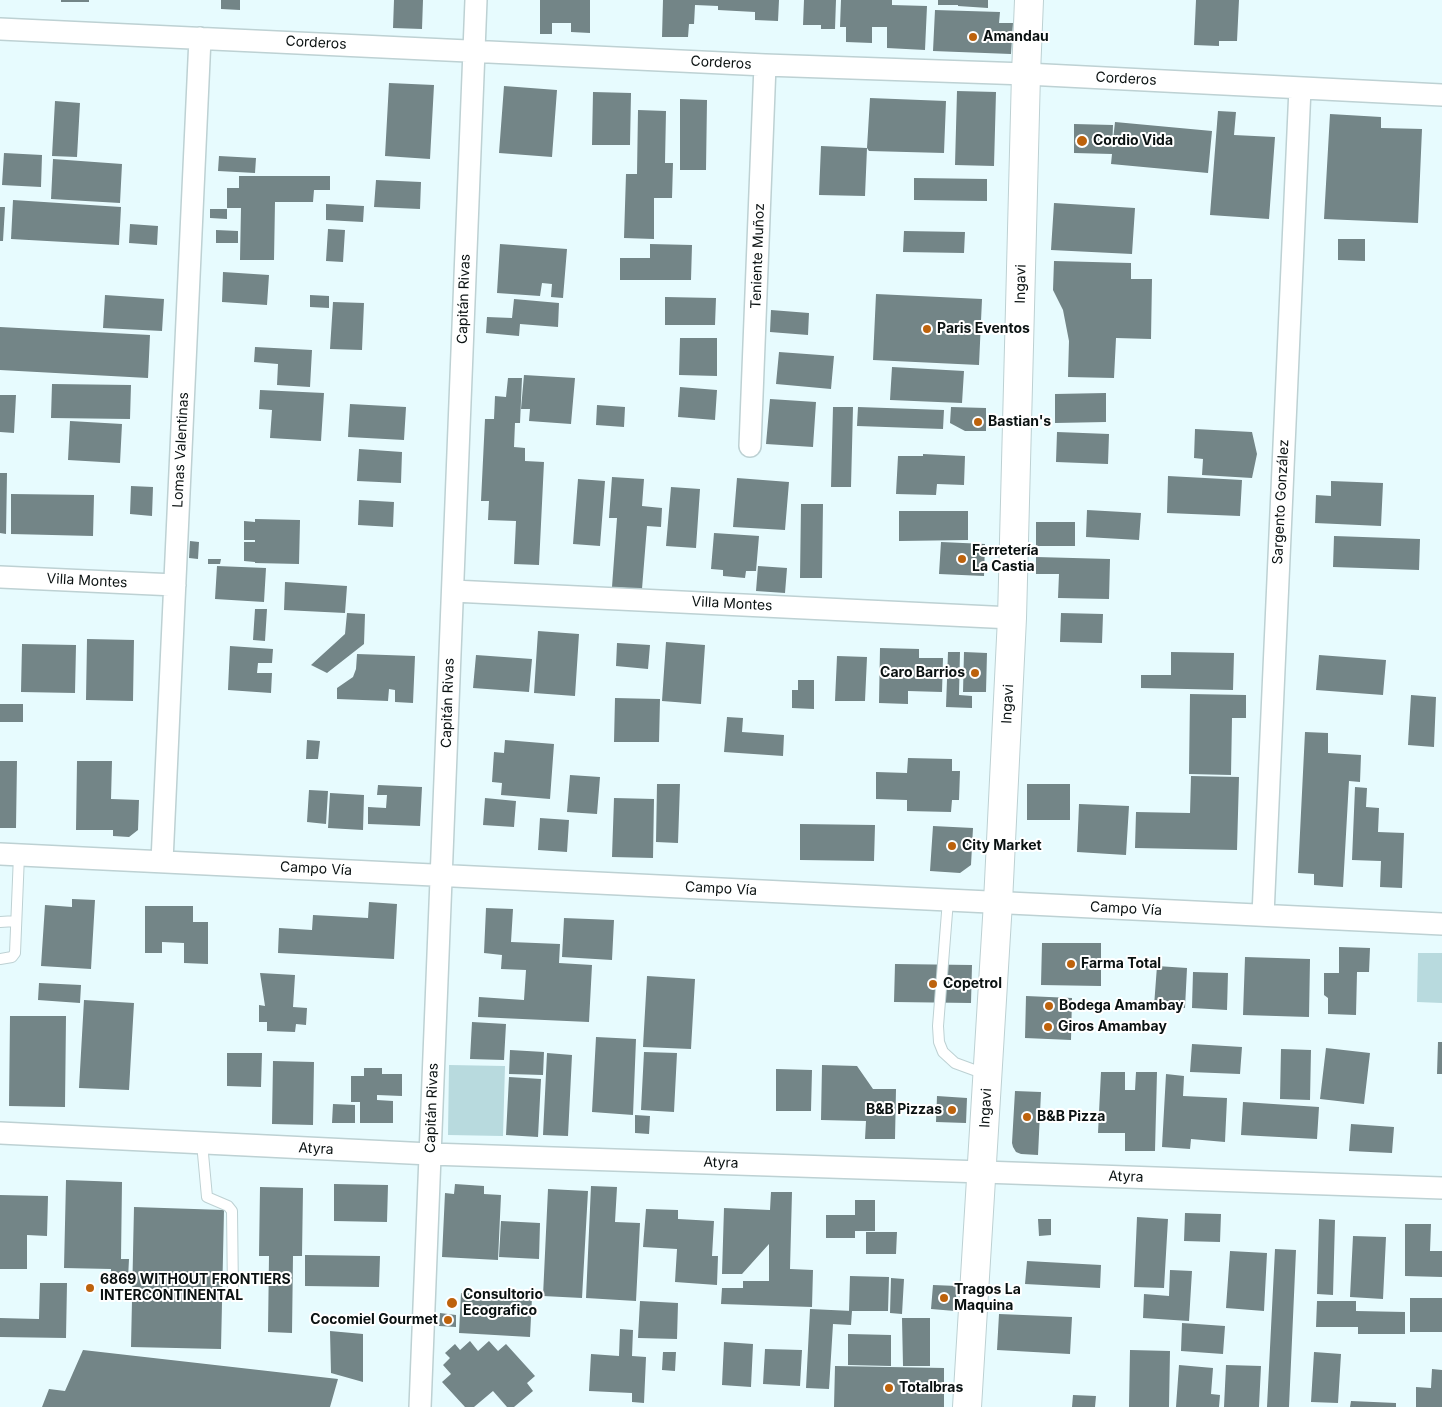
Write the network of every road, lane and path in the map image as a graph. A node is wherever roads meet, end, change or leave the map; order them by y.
1 (476, 0) edge
2 (1029, 0) edge
3 (0, 29) edge
4 (200, 38) junction
5 (474, 51) junction
6 (765, 66) junction
7 (1026, 74) junction
8 (1300, 88) junction
9 (1442, 94) edge
10 (750, 446) dead end
11 (0, 577) edge
12 (175, 585) junction
13 (453, 591) junction
14 (1012, 618) junction
15 (9, 854) edge
16 (162, 861) junction
17 (442, 875) junction
18 (948, 900) junction
19 (998, 902) junction
20 (1263, 915) junction
21 (16, 921) junction
22 (0, 922) edge
23 (1442, 924) edge
24 (0, 959) edge
25 (988, 1075) junction
26 (0, 1133) edge
27 (202, 1143) junction
28 (430, 1154) junction
29 (983, 1172) junction
30 (1442, 1188) edge
31 (233, 1294) dead end
32 (420, 1407) edge
33 (967, 1407) edge

1 - 5 street, Capitán Rivas
2 - 7 main road, Ingavi
3 - 4 street, Corderos
4 - 5 street, Corderos
4 - 12 street, Lomas Valentinas
5 - 6 street, Corderos
5 - 13 street, Capitán Rivas
6 - 7 street, Corderos
6 - 10 street, Teniente Muñoz
7 - 8 street, Corderos
7 - 14 main road, Ingavi
8 - 9 street, Corderos
8 - 20 street, Sargento González
11 - 12 street, Villa Montes
12 - 16 street, Lomas Valentinas
13 - 14 street, Villa Montes
13 - 17 street, Capitán Rivas
14 - 19 main road, Ingavi
15 - 16 street, Campo Vía
15 - 21 lane
16 - 17 street, Campo Vía
17 - 18 street, Campo Vía
17 - 28 street, Capitán Rivas
18 - 19 street, Campo Vía
18 - 25 lane
19 - 20 street, Campo Vía
19 - 25 main road, Ingavi
20 - 23 street, Campo Vía
21 - 22 lane
21 - 24 lane
25 - 29 main road, Ingavi
26 - 27 street, Atyra
27 - 28 street, Atyra
27 - 31 lane
28 - 29 street, Atyra
28 - 32 street, Capitán Rivas
29 - 30 street, Atyra
29 - 33 main road, Ingavi

